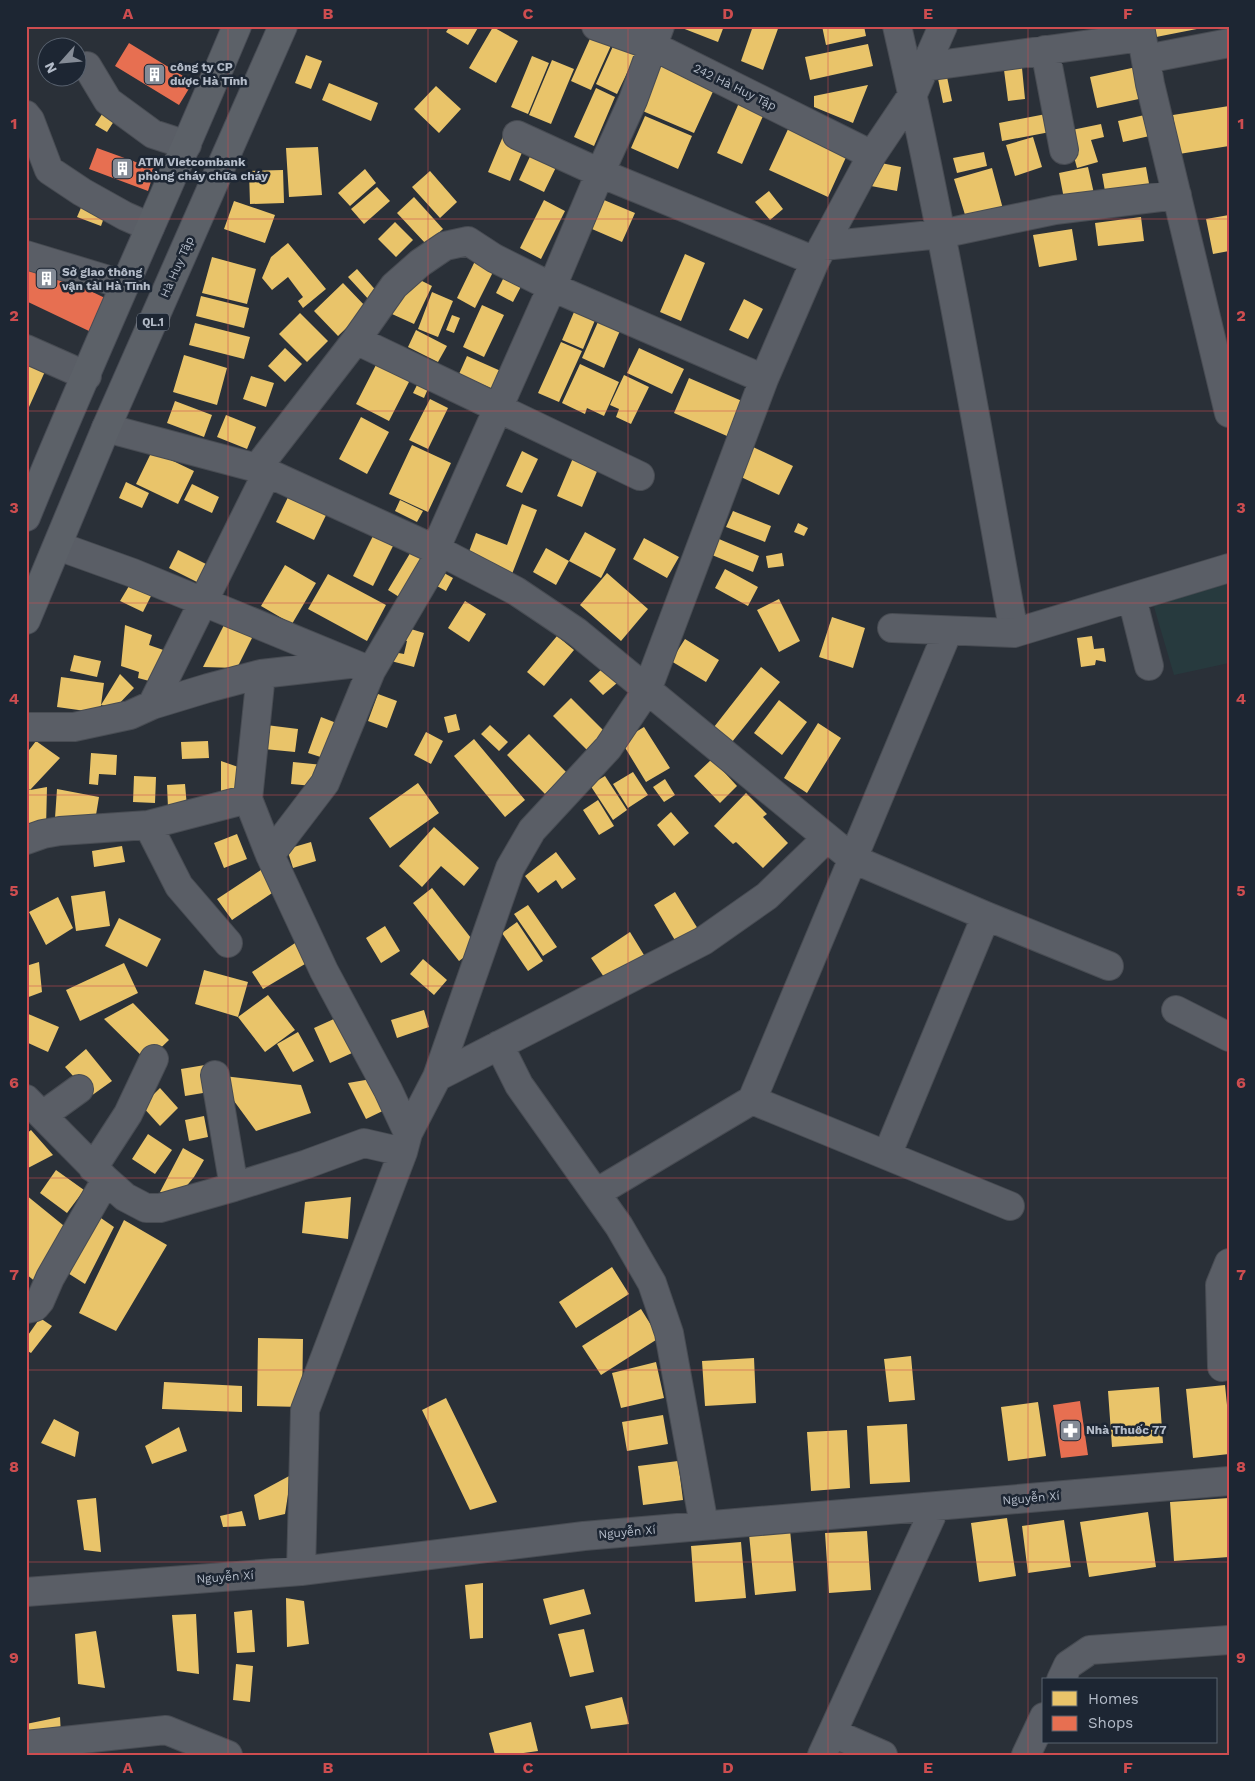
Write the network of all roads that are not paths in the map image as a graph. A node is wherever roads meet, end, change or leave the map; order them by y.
1 (237, 26) edge
2 (283, 26) edge
3 (596, 26) edge
4 (897, 26) edge
5 (943, 26) edge
6 (656, 36) edge
7 (1143, 41) edge
8 (1229, 43) edge
9 (1045, 50) junction
10 (88, 66) dead end
11 (924, 67) junction
12 (913, 94) junction
13 (26, 115) edge
14 (517, 135) dead end
15 (188, 145) junction
16 (1064, 150) dead end
17 (872, 155) junction
18 (600, 173) junction
19 (1177, 195) junction
20 (150, 227) junction
21 (941, 234) junction
22 (819, 254) junction
23 (26, 255) edge
24 (125, 285) junction
25 (552, 287) junction
26 (356, 340) junction
27 (26, 349) edge
28 (87, 376) junction
29 (764, 379) junction
30 (498, 409) junction
31 (1229, 413) edge
32 (106, 428) junction
33 (262, 470) junction
34 (640, 476) dead end
35 (29, 500) edge
36 (58, 546) junction
37 (438, 551) junction
38 (1229, 568) edge
39 (1132, 598) junction
40 (204, 602) junction
41 (26, 620) edge
42 (892, 628) dead end
43 (948, 631) junction
44 (1014, 633) junction
45 (1149, 666) dead end
46 (361, 668) junction
47 (261, 674) junction
48 (647, 690) junction
49 (152, 705) junction
50 (26, 726) edge
51 (248, 799) junction
52 (148, 824) junction
53 (827, 838) junction
54 (26, 840) edge
55 (270, 855) junction
56 (853, 859) junction
57 (986, 916) junction
58 (228, 943) dead end
59 (1109, 966) dead end
60 (1176, 1010) dead end
61 (1229, 1037) edge
62 (499, 1046) junction
63 (154, 1059) dead end
64 (215, 1075) dead end
65 (437, 1077) junction
66 (79, 1089) dead end
67 (752, 1100) junction
68 (35, 1107) edge
69 (405, 1142) junction
70 (887, 1155) junction
71 (100, 1174) junction
72 (234, 1187) junction
73 (596, 1193) junction
74 (1010, 1206) dead end
75 (1226, 1278) edge
76 (26, 1309) edge
77 (1222, 1367) dead end
78 (1229, 1481) edge
79 (936, 1506) junction
80 (704, 1525) junction
81 (301, 1571) junction
82 (26, 1592) edge
83 (1229, 1640) edge
84 (1062, 1678) edge
85 (1042, 1721) edge
86 (141, 1743) edge
87 (828, 1744) edge
88 (26, 1745) edge
89 (228, 1755) edge
90 (883, 1755) edge
91 (1026, 1755) edge

1 - 15 main road
2 - 32 main road, Hà Huy Tập / QL.1
3 - 6 street, 242 Hà Huy Tập
4 - 12 street
5 - 11 street
6 - 17 street, 242 Hà Huy Tập
6 - 18 street
7 - 8 street
7 - 9 street
7 - 19 street
9 - 11 street
9 - 16 street
10 - 15 street
11 - 12 street
12 - 17 street
12 - 21 street
13 - 20 street
14 - 18 street
15 - 20 main road
17 - 22 street
18 - 22 street
18 - 25 street
19 - 21 street
19 - 31 street
20 - 24 main road
21 - 22 street
21 - 44 street
22 - 29 street
23 - 24 street
24 - 28 main road
25 - 26 street
25 - 29 street
25 - 30 street
26 - 30 street
26 - 33 street
27 - 28 street
28 - 35 main road
29 - 48 street
30 - 34 street
30 - 37 street
32 - 33 street
32 - 36 main road, Hà Huy Tập / QL.1
33 - 37 street
33 - 40 street
36 - 40 street
36 - 41 main road, Hà Huy Tập / QL.1
37 - 46 street
37 - 48 street
38 - 39 street
39 - 44 street
39 - 45 street
40 - 46 street
40 - 49 street
42 - 43 street
43 - 44 street
43 - 56 street
46 - 47 street
46 - 55 street
47 - 49 street
47 - 51 street
48 - 53 street
48 - 65 street
49 - 50 street
51 - 52 street
51 - 55 street
52 - 54 street
52 - 58 street
53 - 56 street
53 - 62 street
55 - 69 street
56 - 57 street
56 - 67 street
57 - 59 street
57 - 70 street
60 - 61 street
62 - 65 street
62 - 73 street
63 - 71 street
64 - 72 street
65 - 69 street
66 - 68 street
67 - 70 street
67 - 73 street
68 - 71 street
69 - 72 street
69 - 81 street
70 - 74 street
71 - 72 street
71 - 76 street
73 - 80 street
75 - 77 street
78 - 79 street, Nguyễn Xí
79 - 80 street, Nguyễn Xí
79 - 87 street
80 - 81 street, Nguyễn Xí
81 - 82 street, Nguyễn Xí
83 - 84 street
85 - 91 street
86 - 88 street
86 - 89 street
87 - 90 street

